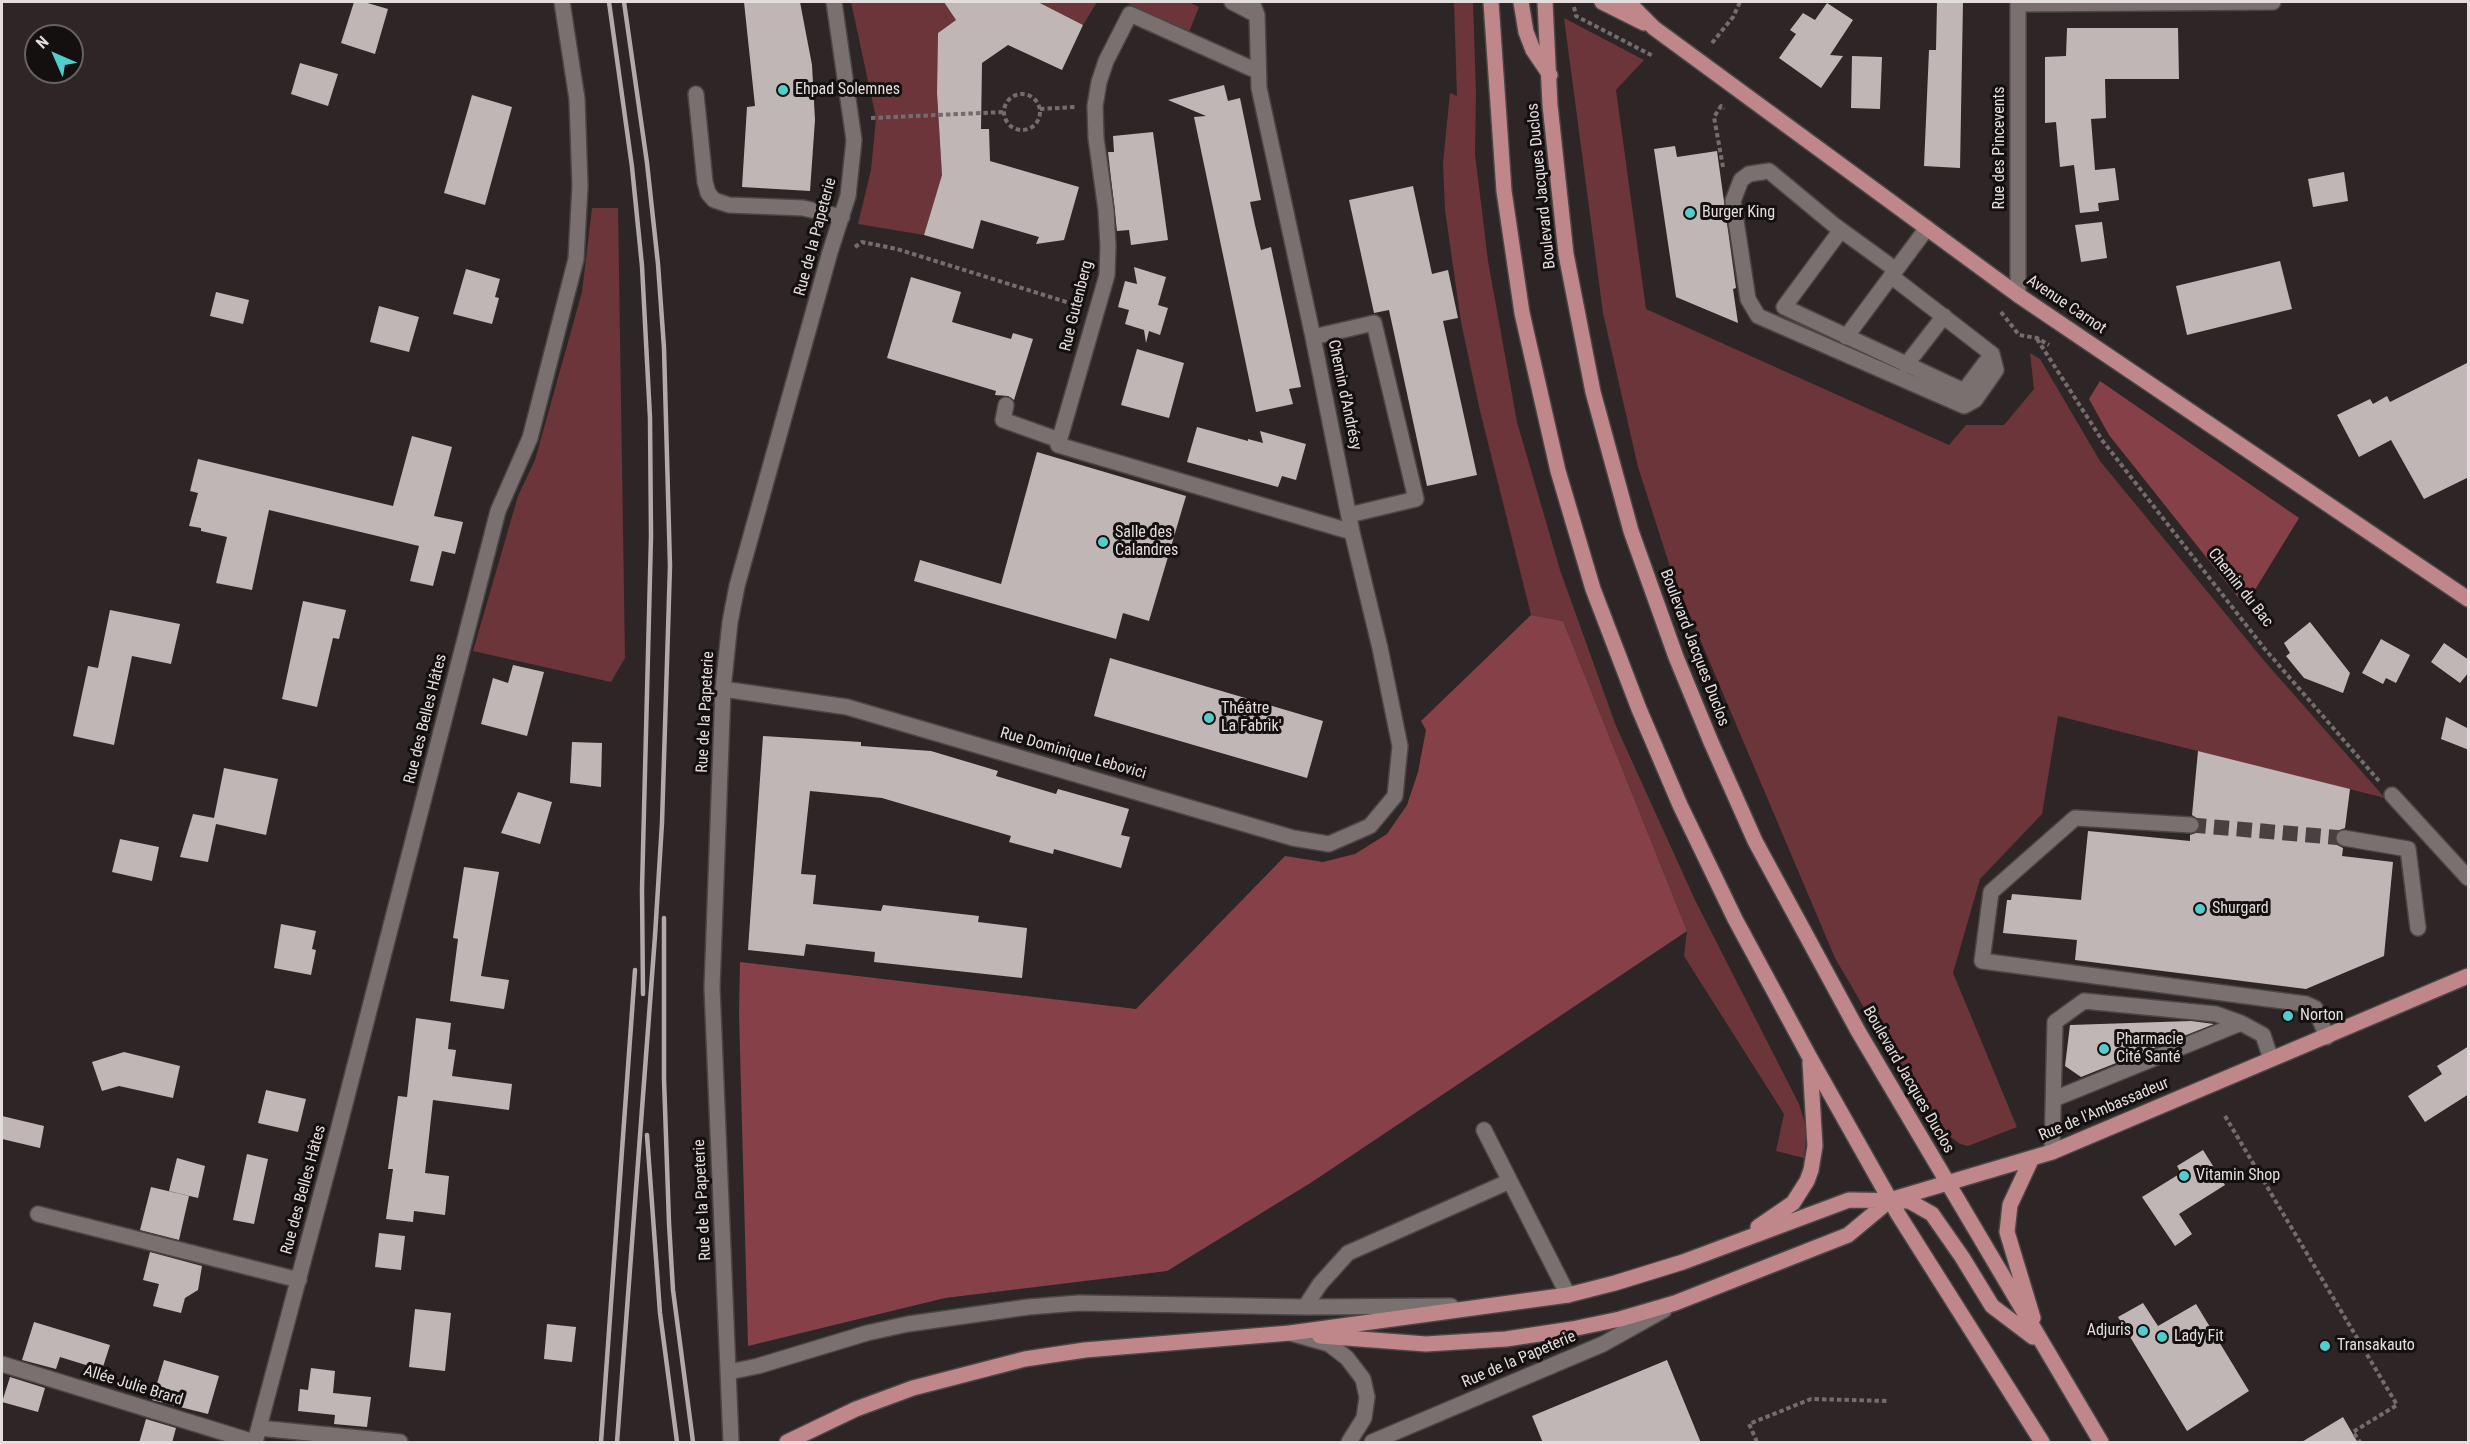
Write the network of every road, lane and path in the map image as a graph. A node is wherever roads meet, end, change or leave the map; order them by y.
1 (562, 2) edge
2 (834, 2) edge
3 (1232, 2) edge
4 (1491, 2) edge
5 (1521, 2) edge
6 (1545, 2) edge
7 (1602, 2) edge
8 (1628, 2) edge
9 (1740, 2) edge
10 (2273, 2) edge
11 (2018, 3) edge
12 (1574, 7) dead end
13 (1255, 8) edge
14 (1654, 28) junction
15 (1662, 61) dead end
16 (1699, 61) junction
17 (1257, 71) junction
18 (1550, 75) junction
19 (696, 94) dead end
20 (1712, 100) dead end
21 (1095, 106) junction
22 (1721, 106) dead end
23 (1040, 109) junction
24 (1004, 112) junction
25 (852, 119) junction
26 (842, 217) junction
27 (1927, 228) junction
28 (1841, 230) junction
29 (830, 252) junction
30 (1894, 273) junction
31 (2018, 295) junction
32 (1097, 311) junction
33 (1944, 316) junction
34 (2033, 331) dead end
35 (1846, 337) junction
36 (1313, 338) junction
37 (1992, 354) junction
38 (1906, 364) junction
39 (1006, 405) dead end
40 (1059, 440) junction
41 (1349, 515) junction
42 (1353, 532) junction
43 (2469, 599) edge
44 (723, 689) junction
45 (2392, 795) joint
46 (1395, 796) joint
47 (2191, 825) tunnel mouth
48 (2344, 838) tunnel mouth
49 (2469, 878) edge
50 (2418, 928) dead end
51 (2469, 976) edge
52 (2241, 1023) junction
53 (2327, 1037) junction
54 (1809, 1056) junction
55 (2271, 1059) junction
56 (2054, 1099) junction
57 (2225, 1116) dead end
58 (1484, 1131) dead end
59 (2052, 1152) junction
60 (2031, 1160) junction
61 (1510, 1181) junction
62 (1949, 1184) junction
63 (1890, 1200) junction
64 (38, 1214) dead end
65 (1735, 1241) junction
66 (299, 1280) junction
67 (1568, 1295) junction
68 (1675, 1303) junction
69 (1498, 1306) junction
70 (1305, 1307) junction
71 (1290, 1333) junction
72 (2040, 1341) junction
73 (2, 1364) edge
74 (729, 1372) junction
75 (1888, 1401) dead end
76 (256, 1438) edge
77 (794, 1439) edge
78 (400, 1443) edge
79 (731, 1443) edge
80 (1349, 1443) edge
81 (1372, 1443) edge
82 (1757, 1443) edge
83 (2042, 1443) edge
84 (2101, 1443) edge
85 (2360, 1443) edge

1 - 66 street, Rue des Belles Hâtes
2 - 25 street, Rue de la Papeterie
3 - 13 street
4 - 54 main road
5 - 18 main road
6 - 18 main road, Boulevard Jacques Duclos
7 - 14 main road, Avenue Carnot
8 - 14 main road, Avenue Carnot
9 - 16 path
10 - 11 street
11 - 31 street, Rue des Pincevents
12 - 15 path
13 - 17 street, Chemin d'Andrésy
14 - 16 main road, Avenue Carnot
16 - 27 main road, Avenue Carnot
17 - 21 street, Rue Gutenberg
17 - 36 street, Chemin d'Andrésy
18 - 62 main road, Boulevard Jacques Duclos
19 - 26 street
20 - 22 path
21 - 23 path
21 - 32 street, Rue Gutenberg
23 - 24 path
23 - 24 path
24 - 25 path
25 - 26 street, Rue de la Papeterie
26 - 29 street, Rue de la Papeterie
27 - 30 street
27 - 31 main road, Avenue Carnot
28 - 30 street
28 - 35 street
28 - 37 street
29 - 32 path
29 - 44 street, Rue de la Papeterie
30 - 33 street
30 - 35 street
31 - 43 main road, Avenue Carnot
32 - 40 street, Rue Gutenberg
33 - 37 street
33 - 38 street
34 - 45 path, Chemin du Bac
35 - 38 street
36 - 41 street, Chemin d'Andrésy
36 - 41 street
37 - 38 street
39 - 40 street
40 - 42 street
41 - 42 street, Chemin d'Andrésy
42 - 46 street, Chemin d'Andrésy
44 - 46 street, Rue Dominique Lebovici
44 - 74 street, Rue de la Papeterie
45 - 49 street
47 - 53 street
48 - 50 street
51 - 53 main road, Rue de l'Ambassadeur
52 - 55 street
52 - 56 street
52 - 56 street
53 - 55 main road, Rue de l'Ambassadeur
54 - 63 main road
54 - 65 main road
55 - 59 main road, Rue de l'Ambassadeur
56 - 59 street
57 - 85 path
58 - 61 street
59 - 60 main road, Rue de l'Ambassadeur
60 - 62 main road, Rue de l'Ambassadeur
60 - 72 main road
61 - 67 street
61 - 70 street
62 - 63 main road, Rue de l'Ambassadeur
62 - 72 main road, Boulevard Jacques Duclos
63 - 65 main road
63 - 68 main road
63 - 72 main road
63 - 83 main road
64 - 66 street
65 - 67 main road
66 - 76 street, Rue des Belles Hâtes
67 - 69 main road
68 - 71 main road
68 - 81 street, Rue de la Papeterie
69 - 70 street
69 - 71 main road
70 - 74 street
71 - 77 main road
71 - 80 street
72 - 84 main road
73 - 76 street, Allée Julie Brard
74 - 79 street, Rue de la Papeterie
75 - 82 path
76 - 78 street, Allée Julie Brard

